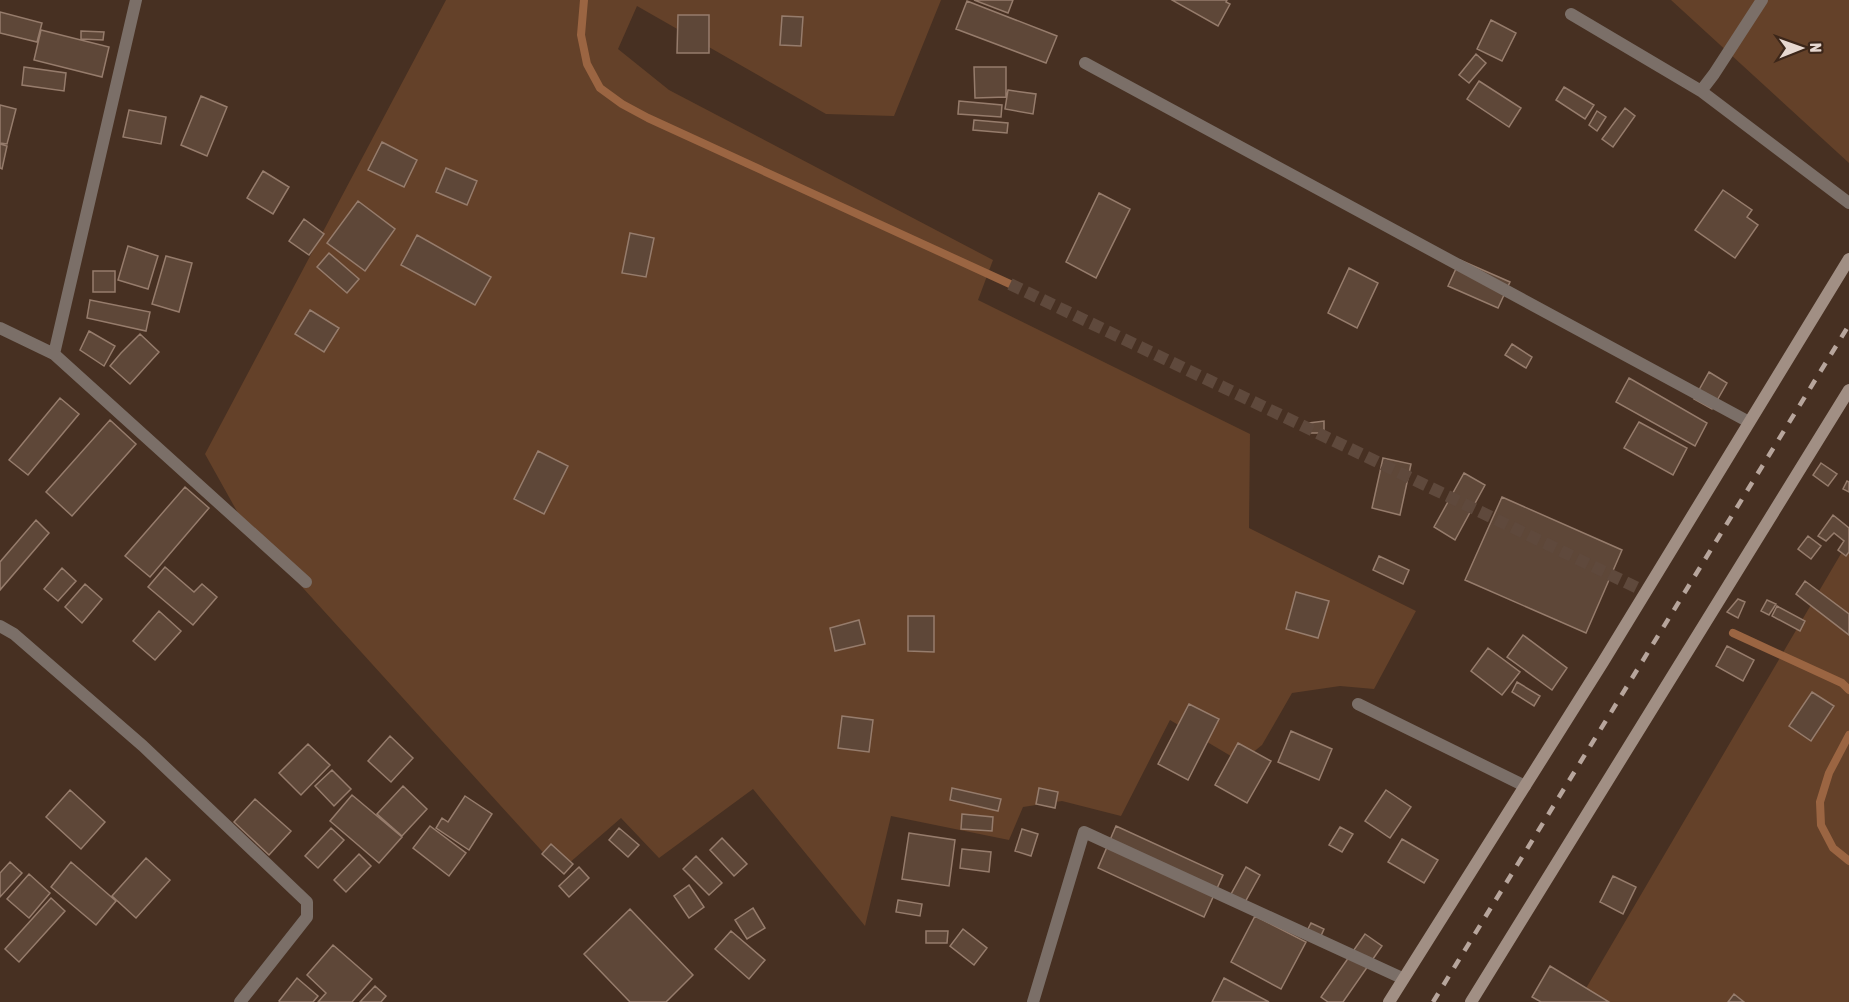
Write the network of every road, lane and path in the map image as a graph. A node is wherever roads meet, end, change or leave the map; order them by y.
1 (136, 0) edge
2 (1762, 0) edge
3 (1571, 14) dead end
4 (1085, 63) dead end
5 (1701, 91) junction
6 (1849, 203) edge
7 (1849, 259) edge
8 (0, 328) edge
9 (54, 354) junction
10 (1849, 390) edge
11 (1749, 422) junction
12 (306, 582) dead end
13 (0, 626) edge
14 (1358, 704) dead end
15 (1525, 786) junction
16 (1402, 978) junction
17 (240, 1002) edge
18 (1033, 1002) edge
19 (1389, 1002) edge
20 (1471, 1002) edge

1 - 9 street
2 - 5 street
3 - 5 street
4 - 11 street
5 - 6 street
7 - 11 main road
8 - 9 street
9 - 12 street
10 - 20 main road
11 - 15 main road
13 - 17 street
14 - 15 street
15 - 16 main road
16 - 18 street
16 - 19 main road

